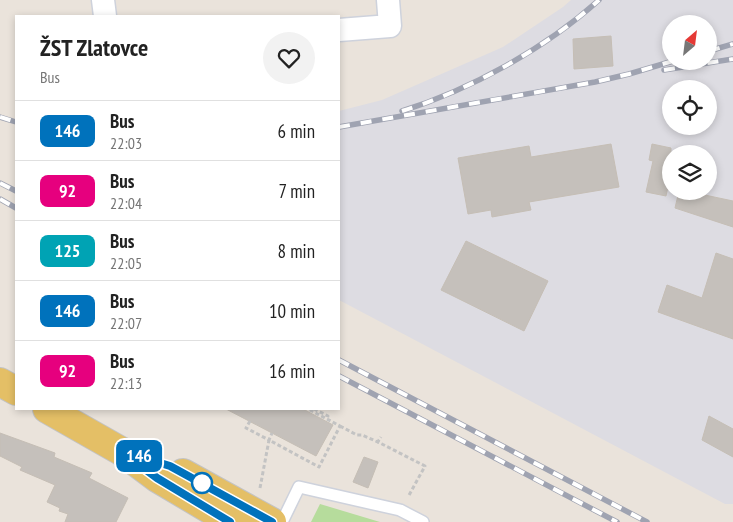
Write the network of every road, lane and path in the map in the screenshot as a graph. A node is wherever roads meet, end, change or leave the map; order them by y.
1 (103, 0) edge
2 (388, 0) edge
3 (105, 15) edge
4 (340, 30) edge
5 (0, 382) edge
6 (15, 390) edge
7 (49, 410) edge
8 (310, 410) edge
9 (316, 410) edge
10 (327, 419) junction
11 (250, 421) dead end
12 (340, 426) junction
13 (272, 434) dead end
14 (380, 437) dead end
15 (269, 440) junction
16 (377, 443) junction
17 (121, 451) junction
18 (260, 490) dead end
19 (400, 510) junction
20 (230, 522) edge
21 (272, 522) edge
22 (282, 522) edge
23 (423, 522) edge

1 - 3 street
2 - 4 street
5 - 6 main road
7 - 17 main road
8 - 10 path
9 - 10 path
10 - 12 path
11 - 15 path
12 - 15 path
12 - 16 path
13 - 15 path
14 - 16 path
15 - 18 path
16 - 19 path
17 - 20 main road
17 - 21 main road
19 - 22 lane
19 - 23 lane

